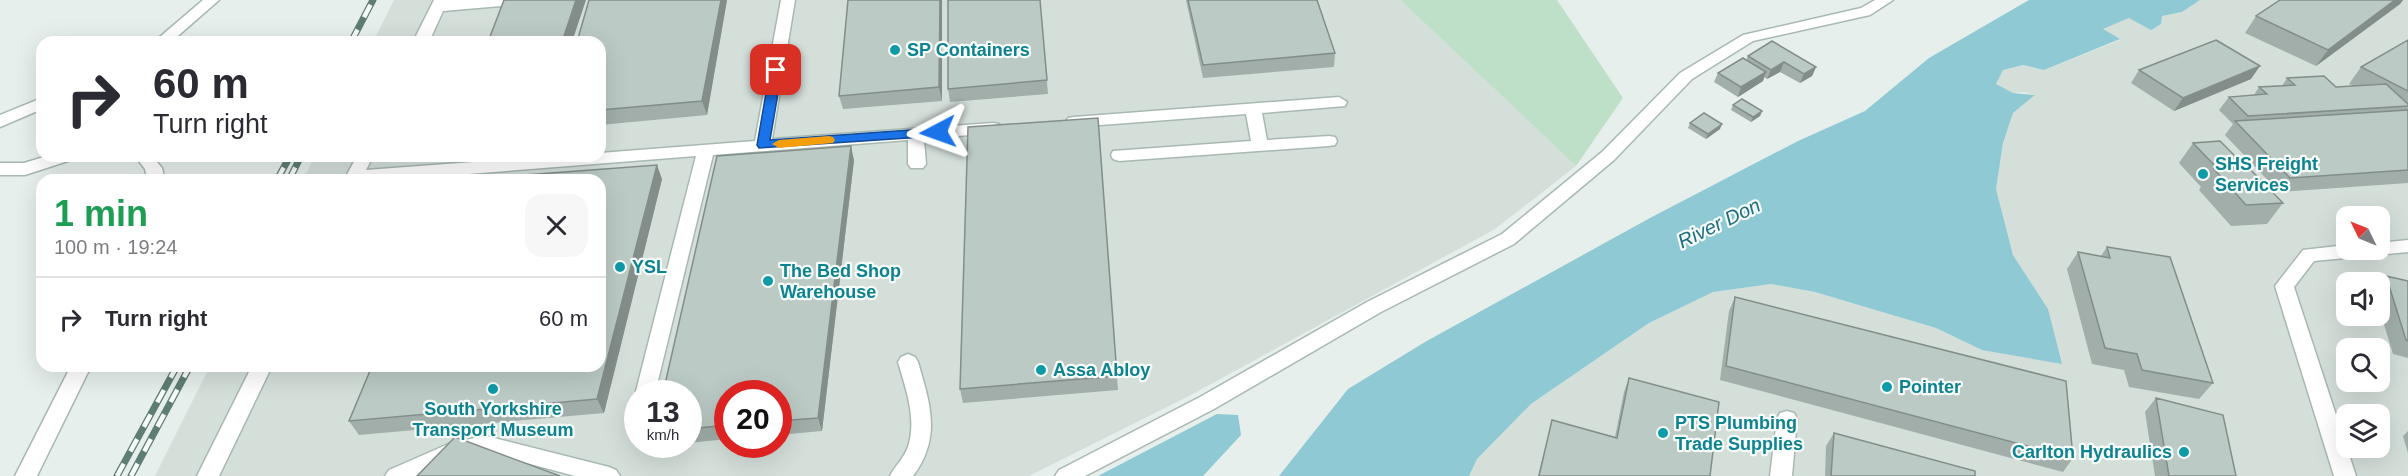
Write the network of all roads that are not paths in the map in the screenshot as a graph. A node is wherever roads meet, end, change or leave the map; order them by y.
1 (212, 0) edge
2 (788, 0) edge
3 (1886, 0) edge
4 (501, 2) edge
5 (439, 3) edge
6 (169, 36) edge
7 (424, 36) edge
8 (1339, 102) dead end
9 (36, 105) edge
10 (1253, 109) junction
11 (0, 122) edge
12 (1055, 123) edge
13 (1009, 127) edge
14 (916, 134) junction
15 (1329, 141) dead end
16 (763, 145) junction
17 (1260, 146) junction
18 (706, 150) junction
19 (1119, 155) dead end
20 (606, 158) edge
21 (50, 162) edge
22 (555, 162) edge
23 (917, 164) dead end
24 (20, 169) junction
25 (0, 170) edge
26 (404, 174) edge
27 (0, 183) edge
28 (2408, 246) edge
29 (2390, 248) edge
30 (2336, 253) edge
31 (908, 362) dead end
32 (78, 372) edge
33 (259, 372) edge
34 (649, 380) edge
35 (1787, 419) dead end
36 (26, 476) edge
37 (208, 476) edge
38 (396, 476) edge
39 (609, 476) edge
40 (901, 476) edge
41 (1066, 476) edge
42 (1781, 476) edge
43 (2345, 476) edge

1 - 6 street
2 - 16 street
3 - 41 street
4 - 5 street
5 - 7 street
8 - 10 street
9 - 11 street
10 - 12 street
10 - 17 street
13 - 14 street
14 - 16 street
14 - 23 street
15 - 17 street
16 - 18 street
17 - 19 street
18 - 20 street
18 - 34 street
21 - 24 street
22 - 26 street
24 - 25 street
24 - 27 street
28 - 29 street
30 - 43 street
31 - 40 street
32 - 36 street
33 - 37 street
35 - 42 street
38 - 39 street

